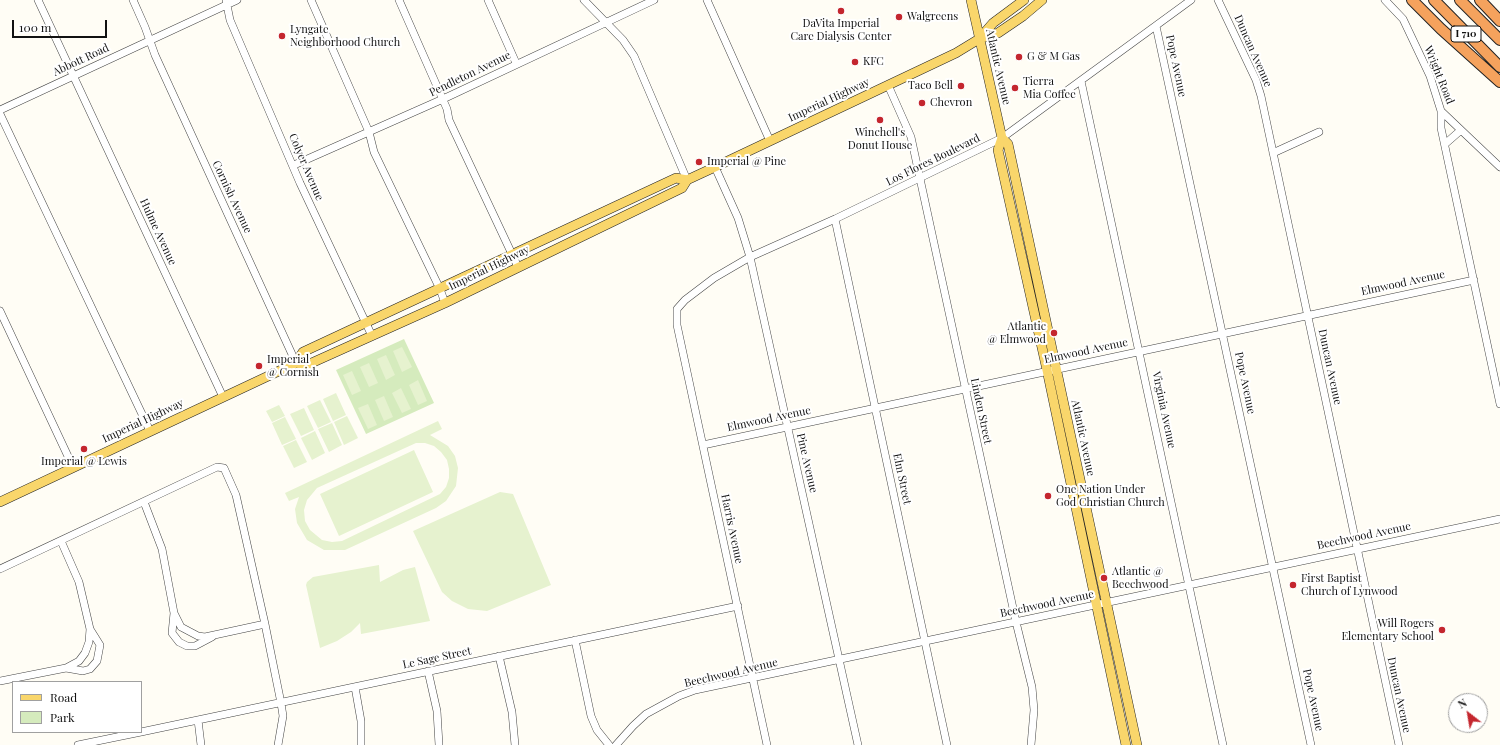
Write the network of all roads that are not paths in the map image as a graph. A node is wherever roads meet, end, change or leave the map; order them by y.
1 (38, 0) edge
2 (133, 0) edge
3 (237, 0) edge
4 (311, 0) edge
5 (399, 0) edge
6 (488, 0) edge
7 (584, 0) edge
8 (654, 0) edge
9 (708, 0) edge
10 (971, 0) edge
11 (1024, 0) edge
12 (1042, 0) edge
13 (1191, 0) edge
14 (1218, 0) edge
15 (1385, 0) edge
16 (1413, 0) edge
17 (1434, 0) edge
18 (1460, 0) edge
19 (1480, 0) edge
20 (226, 2) edge
21 (1500, 21) edge
22 (605, 22) junction
23 (1156, 26) junction
24 (979, 39) junction
25 (150, 40) junction
26 (1500, 40) edge
27 (516, 63) junction
28 (1500, 67) edge
29 (74, 76) junction
30 (1081, 81) junction
31 (1500, 82) edge
32 (888, 85) junction
33 (443, 99) junction
34 (0, 110) edge
35 (1441, 111) junction
36 (0, 114) edge
37 (1461, 130) junction
38 (369, 132) junction
39 (1319, 132) dead end
40 (1002, 138) junction
41 (770, 141) junction
42 (1445, 144) junction
43 (1273, 153) junction
44 (294, 165) junction
45 (715, 167) junction
46 (1500, 168) edge
47 (920, 178) junction
48 (687, 180) junction
49 (835, 219) junction
50 (512, 255) junction
51 (750, 257) junction
52 (518, 267) junction
53 (1474, 280) junction
54 (440, 288) junction
55 (445, 303) junction
56 (0, 311) edge
57 (1307, 314) junction
58 (676, 318) joint
59 (366, 323) junction
60 (1223, 333) junction
61 (372, 336) junction
62 (1140, 350) junction
63 (296, 363) junction
64 (1056, 368) junction
65 (1047, 370) junction
66 (965, 388) junction
67 (222, 397) junction
68 (1500, 404) edge
69 (874, 407) junction
70 (787, 426) junction
71 (150, 431) junction
72 (703, 445) junction
73 (73, 467) junction
74 (0, 502) edge
75 (144, 502) junction
76 (1500, 518) edge
77 (61, 541) junction
78 (1357, 549) junction
79 (1273, 567) junction
80 (0, 569) edge
81 (1190, 584) junction
82 (1101, 603) junction
83 (738, 606) junction
84 (174, 613) junction
85 (1016, 622) junction
86 (265, 624) junction
87 (90, 629) junction
88 (214, 636) junction
89 (575, 640) junction
90 (926, 642) junction
91 (499, 656) junction
92 (840, 660) junction
93 (66, 668) junction
94 (428, 671) junction
95 (753, 678) junction
96 (0, 681) edge
97 (355, 687) junction
98 (280, 703) junction
99 (198, 720) junction
100 (142, 732) edge
101 (137, 733) edge
102 (93, 743) edge
103 (78, 745) edge
104 (201, 745) edge
105 (278, 745) edge
106 (361, 745) edge
107 (438, 745) edge
108 (515, 745) edge
109 (609, 745) edge
110 (616, 745) edge
111 (767, 745) edge
112 (858, 745) edge
113 (947, 745) edge
114 (1031, 745) edge
115 (1126, 745) edge
116 (1136, 745) edge
117 (1223, 745) edge
118 (1311, 745) edge
119 (1399, 745) edge

1 - 29 street, Hulme Avenue
2 - 25 street, Cornish Avenue
3 - 20 street, Abbott Road
4 - 38 street
5 - 33 street
6 - 27 street
7 - 22 street
8 - 22 street, Pendleton Avenue
9 - 41 street
10 - 24 main road, Atlantic Avenue
11 - 24 main road, Imperial Highway
12 - 24 main road, Imperial Highway
13 - 23 street, Los Flores Boulevard
14 - 43 street, Duncan Avenue
15 - 35 street, Wright Road
16 - 31 highway
17 - 28 highway, I 710
18 - 26 highway, I 710
19 - 21 highway
20 - 25 street, Abbott Road
20 - 44 street, Colyer Avenue
22 - 27 street, Pendleton Avenue
22 - 48 street
23 - 30 street, Los Flores Boulevard
23 - 60 street, Pope Avenue
24 - 32 main road, Imperial Highway
24 - 40 main road, Atlantic Avenue
25 - 29 street, Abbott Road
25 - 63 street, Cornish Avenue
27 - 33 street, Pendleton Avenue
29 - 34 street, Abbott Road
29 - 67 street, Hulme Avenue
30 - 40 street, Los Flores Boulevard
30 - 62 street, Virginia Avenue
32 - 41 main road, Imperial Highway
32 - 47 street, Linden Street
33 - 38 street, Pendleton Avenue
33 - 50 street
35 - 37 street, Wright Road
35 - 42 street
36 - 71 street
37 - 42 street
37 - 46 street, Wright Road
38 - 44 street, Pendleton Avenue
38 - 54 street
39 - 43 street
40 - 47 street, Los Flores Boulevard
40 - 64 main road, Atlantic Avenue
40 - 65 main road, Atlantic Avenue
41 - 45 main road, Imperial Highway
42 - 53 street
43 - 57 street, Duncan Avenue
44 - 59 street, Colyer Avenue
45 - 48 main road, Imperial Highway
45 - 51 street, Pine Avenue
47 - 49 street, Los Flores Boulevard
47 - 66 street, Linden Street
48 - 50 main road, Imperial Highway
48 - 52 main road, Imperial Highway
49 - 51 street, Los Flores Boulevard
49 - 69 street, Elm Street
50 - 52 street
50 - 54 main road, Imperial Highway
51 - 58 street, Los Flores Boulevard
51 - 70 street, Pine Avenue
52 - 55 main road, Imperial Highway
53 - 57 street, Elmwood Avenue
53 - 68 street
54 - 55 street
54 - 59 main road, Imperial Highway
55 - 61 main road, Imperial Highway
56 - 73 street
57 - 60 street, Elmwood Avenue
57 - 78 street, Duncan Avenue
58 - 72 street, Harris Avenue
59 - 61 street, Colyer Avenue
59 - 63 main road, Imperial Highway
60 - 62 street, Elmwood Avenue
60 - 79 street, Pope Avenue
61 - 63 main road, Imperial Highway
62 - 64 street, Elmwood Avenue
62 - 81 street, Virginia Avenue
63 - 67 main road, Imperial Highway
64 - 65 street, Elmwood Avenue
64 - 82 main road, Atlantic Avenue
65 - 66 street, Elmwood Avenue
65 - 82 main road, Atlantic Avenue
66 - 69 street, Elmwood Avenue
66 - 85 street, Linden Street
67 - 71 main road, Imperial Highway
69 - 70 street, Elmwood Avenue
69 - 90 street, Elm Street
70 - 72 street, Elmwood Avenue
70 - 92 street, Pine Avenue
71 - 73 main road, Imperial Highway
72 - 83 street, Harris Avenue
73 - 74 main road, Imperial Highway
75 - 77 street
75 - 84 street
75 - 86 street
76 - 78 street, Beechwood Avenue
77 - 80 street
77 - 87 street
78 - 79 street, Beechwood Avenue
78 - 119 street, Duncan Avenue
79 - 81 street, Beechwood Avenue
79 - 118 street, Pope Avenue
81 - 82 street, Beechwood Avenue
81 - 117 street, Virginia Avenue
82 - 85 street, Beechwood Avenue
82 - 115 main road, Atlantic Avenue
82 - 116 main road, Atlantic Avenue
83 - 89 street, Le Sage Street
83 - 95 street, Harris Avenue
84 - 88 street
84 - 88 street
85 - 90 street, Beechwood Avenue
85 - 114 street, Linden Street
86 - 88 street
86 - 98 street
87 - 93 street
87 - 93 street
89 - 91 street, Le Sage Street
89 - 109 street
90 - 92 street, Beechwood Avenue
90 - 113 street, Elm Street
91 - 94 street, Le Sage Street
91 - 108 street
92 - 95 street, Beechwood Avenue
92 - 112 street, Pine Avenue
93 - 96 street
94 - 97 street, Le Sage Street
94 - 107 street
95 - 110 street, Beechwood Avenue
95 - 111 street, Harris Avenue
97 - 98 street, Le Sage Street
97 - 106 street
98 - 99 street, Le Sage Street
98 - 105 street
99 - 100 street, Le Sage Street
99 - 104 street
101 - 102 street, Le Sage Street
102 - 103 street, Le Sage Street

